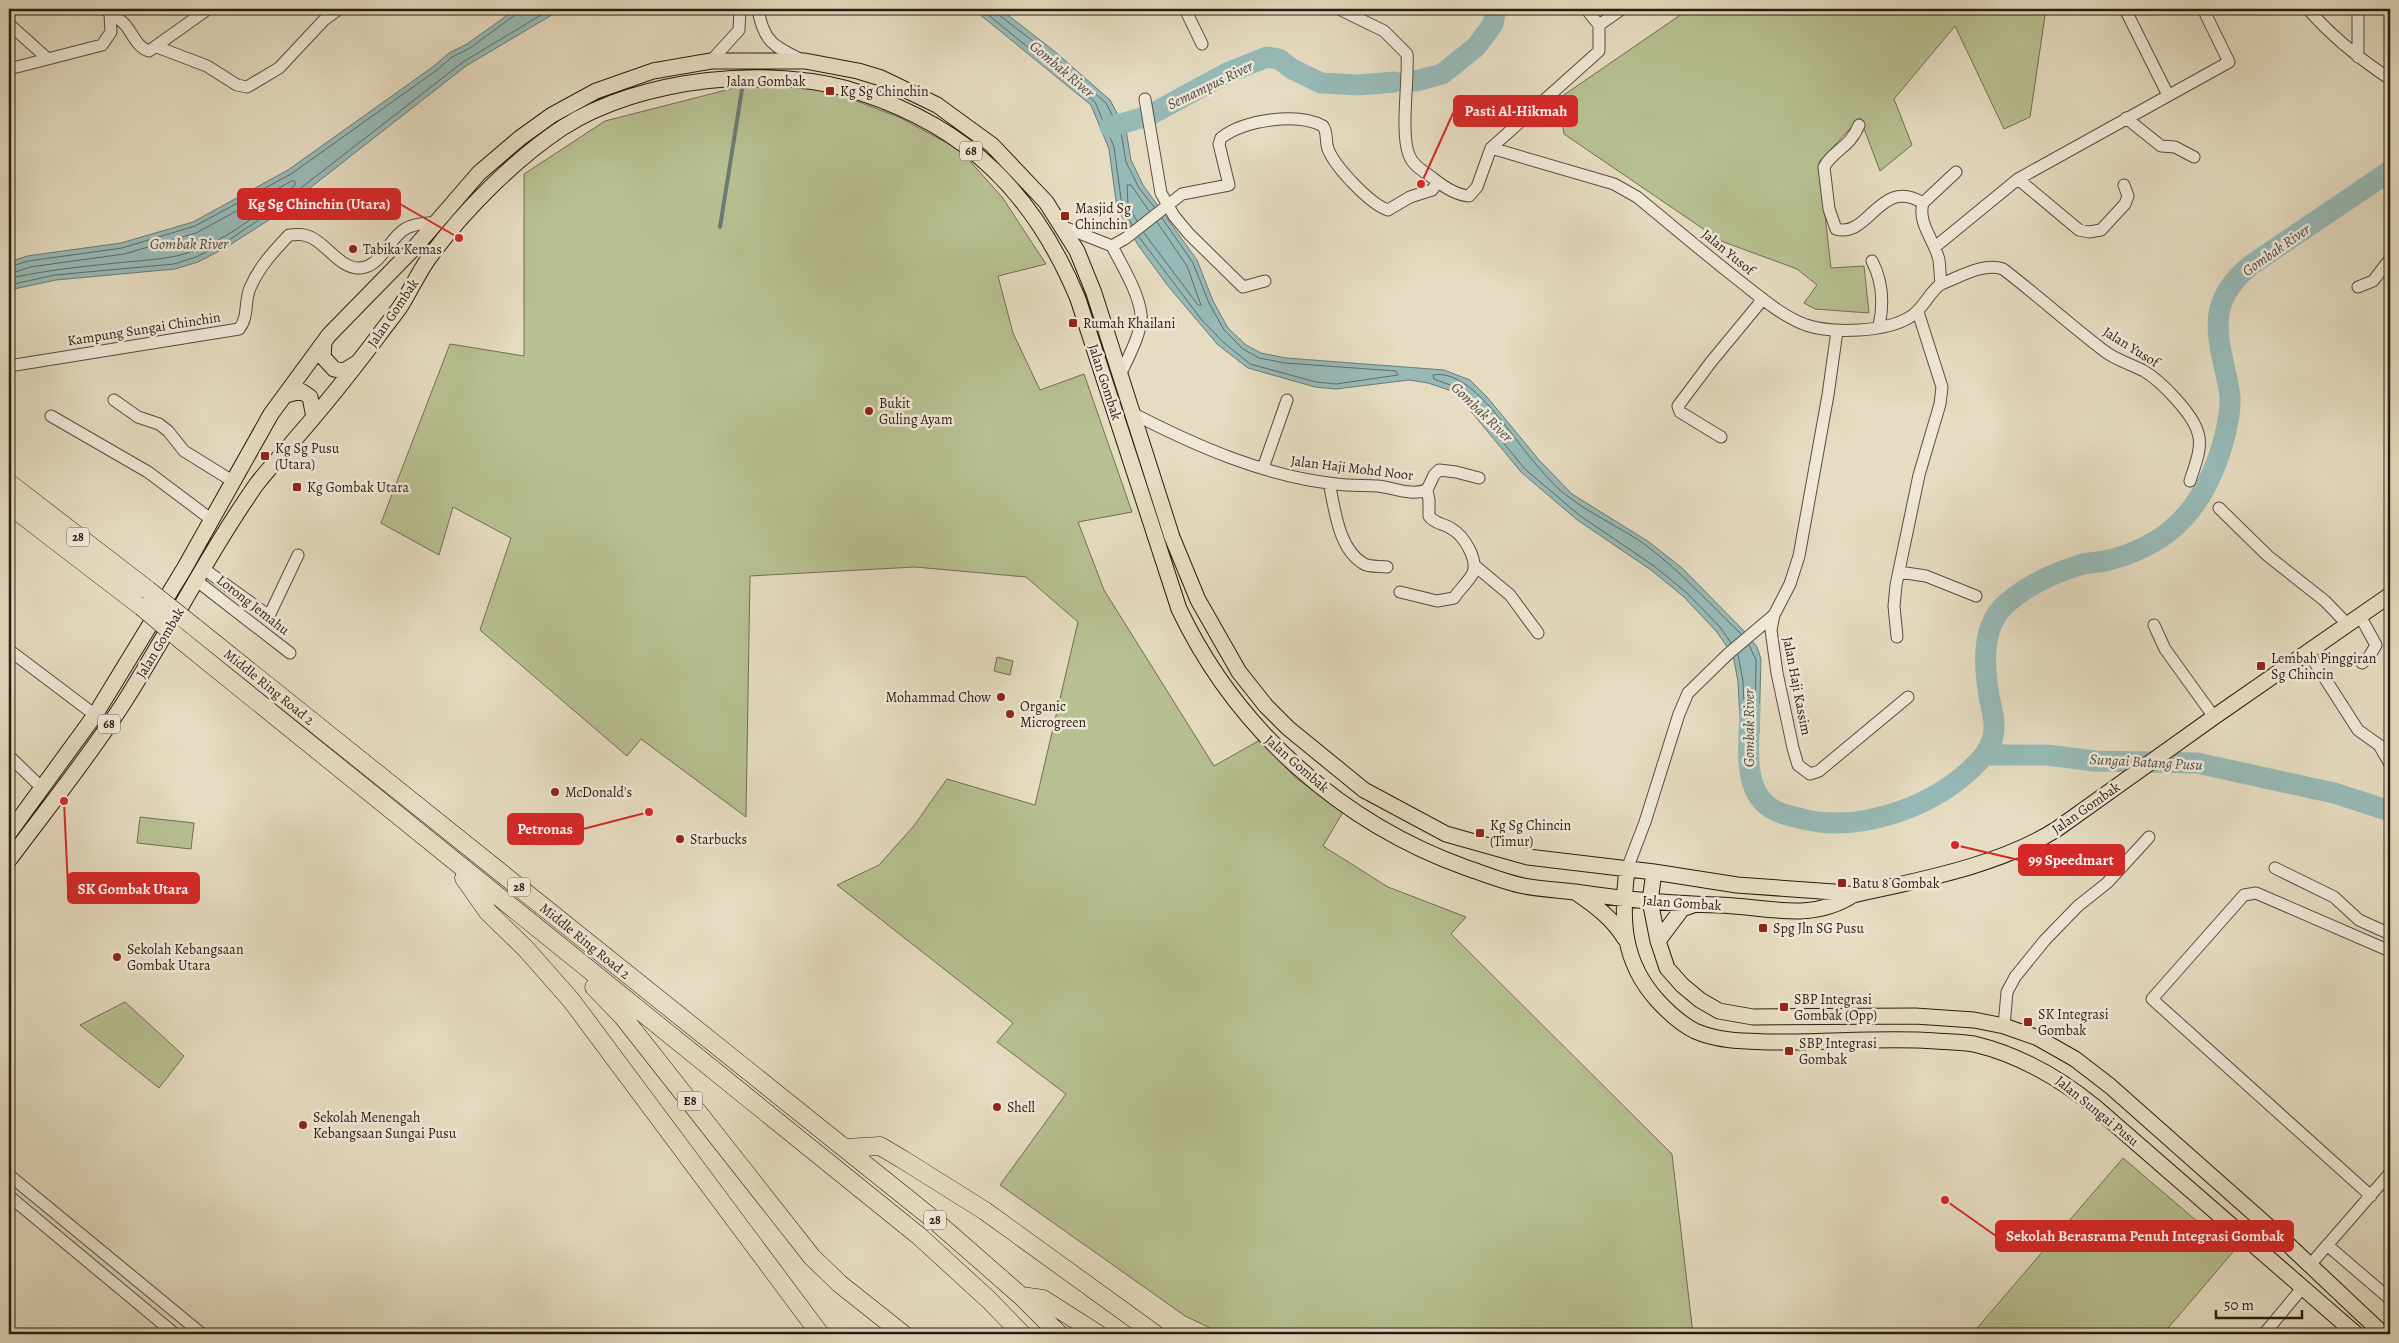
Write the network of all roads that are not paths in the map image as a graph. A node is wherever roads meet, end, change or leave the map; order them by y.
1 (208, 9) edge
2 (339, 9) edge
3 (740, 9) edge
4 (758, 9) edge
5 (1185, 9) edge
6 (1339, 9) edge
7 (1586, 9) edge
8 (1622, 9) edge
9 (2125, 9) edge
10 (2203, 9) edge
11 (2308, 9) edge
12 (2358, 9) edge
13 (108, 12) edge
14 (9, 24) edge
15 (1599, 25) junction
16 (1202, 44) dead end
17 (157, 47) junction
18 (2358, 57) junction
19 (48, 59) junction
20 (711, 60) junction
21 (805, 61) junction
22 (9, 69) edge
23 (2390, 79) edge
24 (2168, 96) junction
25 (1146, 103) dead end
26 (2126, 118) junction
27 (1859, 125) dead end
28 (1491, 148) junction
29 (2194, 157) dead end
30 (1956, 172) dead end
31 (2018, 179) junction
32 (1438, 182) junction
33 (2124, 185) dead end
34 (1923, 203) junction
35 (1166, 205) junction
36 (435, 222) junction
37 (1064, 227) junction
38 (1112, 246) junction
39 (1935, 247) junction
40 (2390, 259) edge
41 (1872, 261) dead end
42 (1265, 281) dead end
43 (1941, 284) junction
44 (2358, 287) dead end
45 (1763, 299) junction
46 (1918, 312) junction
47 (1879, 326) junction
48 (1837, 331) junction
49 (324, 342) junction
50 (358, 362) junction
51 (9, 366) edge
52 (1120, 375) junction
53 (286, 395) junction
54 (114, 400) dead end
55 (1287, 400) dead end
56 (1132, 413) junction
57 (51, 416) dead end
58 (314, 417) junction
59 (1721, 436) dead end
60 (1263, 468) junction
61 (1479, 478) dead end
62 (2190, 481) dead end
63 (234, 482) junction
64 (9, 483) edge
65 (1329, 483) junction
66 (1426, 490) junction
67 (9, 505) edge
68 (2219, 508) dead end
69 (212, 520) junction
70 (298, 555) dead end
71 (1474, 565) junction
72 (1387, 567) dead end
73 (1899, 572) junction
74 (201, 575) junction
75 (1400, 592) dead end
76 (2390, 595) edge
77 (1976, 596) dead end
78 (1774, 615) junction
79 (2354, 620) junction
80 (2154, 625) dead end
81 (1538, 633) dead end
82 (1897, 637) dead end
83 (9, 650) edge
84 (2308, 652) junction
85 (290, 653) dead end
86 (2362, 663) dead end
87 (1908, 697) dead end
88 (95, 715) junction
89 (2214, 717) junction
90 (9, 756) edge
91 (2390, 764) edge
92 (42, 788) junction
93 (9, 833) edge
94 (2149, 837) dead end
95 (9, 860) edge
96 (453, 861) junction
97 (2275, 868) dead end
98 (1626, 869) junction
99 (1654, 872) junction
100 (1574, 892) junction
101 (1853, 895) junction
102 (1624, 899) junction
103 (1650, 901) junction
104 (1693, 905) junction
105 (532, 925) junction
106 (2390, 934) edge
107 (1625, 939) junction
108 (1658, 942) junction
109 (2390, 951) edge
110 (2004, 1026) junction
111 (845, 1148) junction
112 (2390, 1173) edge
113 (9, 1175) edge
114 (9, 1196) edge
115 (2371, 1196) junction
116 (2327, 1246) junction
117 (2310, 1265) junction
118 (2303, 1287) junction
119 (1021, 1296) junction
120 (2390, 1299) edge
121 (175, 1312) junction
122 (163, 1324) junction
123 (175, 1334) edge
124 (202, 1334) edge
125 (820, 1334) edge
126 (903, 1334) edge
127 (1022, 1334) edge
128 (1059, 1334) edge
129 (1098, 1334) edge
130 (1156, 1334) edge
131 (2264, 1334) edge
132 (2356, 1334) edge
133 (2383, 1334) edge

1 - 17 street
2 - 17 street
3 - 20 street
4 - 21 street
5 - 16 street
6 - 32 street
7 - 15 street
8 - 15 street
9 - 24 street
10 - 24 street
11 - 18 street
12 - 18 street
13 - 17 street
13 - 19 street
14 - 19 street
15 - 28 street
18 - 23 street
19 - 22 street
20 - 21 main road, Jalan Gombak / 68
20 - 36 main road, Jalan Gombak / 68
21 - 37 main road, Jalan Gombak / 68
24 - 26 street
25 - 35 street
26 - 29 street
26 - 31 street
27 - 34 street
28 - 32 street
28 - 45 street, Jalan Yusof
30 - 34 street
31 - 33 street
31 - 39 street
32 - 35 street
34 - 39 street
35 - 38 street
35 - 42 street
36 - 49 main road, Jalan Gombak / 68
36 - 51 street, Kampung Sungai Chinchin
37 - 38 street
37 - 52 main road, Jalan Gombak / 68
38 - 52 street
39 - 43 street
40 - 44 street
41 - 47 street
43 - 46 street, Jalan Yusof
43 - 62 street, Jalan Yusof
45 - 48 street, Jalan Yusof
45 - 59 street
46 - 47 street, Jalan Yusof
46 - 73 street
47 - 48 street, Jalan Yusof
48 - 78 street, Jalan Haji Kassim
49 - 50 main road
49 - 53 main road, Jalan Gombak / 68
50 - 58 main road, Jalan Gombak / 68
50 - 100 main road, Jalan Gombak / 68
52 - 56 main road, Jalan Gombak / 68
53 - 58 main road
53 - 63 main road, Jalan Gombak / 68
54 - 63 street
55 - 60 street
56 - 60 street, Jalan Haji Mohd Noor
56 - 98 main road, Jalan Gombak / 68
57 - 69 street
58 - 74 main road, Jalan Gombak / 68
60 - 65 street, Jalan Haji Mohd Noor
61 - 66 street, Jalan Haji Mohd Noor
63 - 69 main road, Jalan Gombak / 68
64 - 111 highway, Middle Ring Road 2 / 28, bridge
65 - 66 street, Jalan Haji Mohd Noor
65 - 72 street
66 - 71 street
67 - 96 highway, Middle Ring Road 2 / 28, bridge
68 - 79 street
69 - 88 main road, Jalan Gombak / 68
70 - 74 street
71 - 75 street
71 - 81 street
73 - 77 street
73 - 82 street
74 - 85 street, Lorong Jemahu
74 - 95 main road, Jalan Gombak / 68
76 - 79 main road, Jalan Gombak / 68
78 - 87 street, Jalan Haji Kassim
78 - 98 street
79 - 84 main road, Jalan Gombak / 68
79 - 86 street
80 - 89 street
83 - 88 street
84 - 89 main road, Jalan Gombak / 68
84 - 91 street
88 - 92 main road, Jalan Gombak / 68
89 - 101 main road, Jalan Gombak / 68
90 - 92 street
92 - 93 main road, Jalan Gombak / 68
94 - 110 street
96 - 105 highway, Middle Ring Road 2 / 28
96 - 125 highway
97 - 106 street
98 - 99 main road, Jalan Gombak / 68
98 - 102 main road, Jalan Sungai Pusu
99 - 101 main road, Jalan Gombak / 68
99 - 103 main road, Jalan Sungai Pusu
100 - 102 main road, Jalan Gombak / 68
100 - 107 main road
101 - 104 main road, Jalan Gombak / 68
102 - 103 main road, Jalan Gombak / 68
102 - 107 main road, Jalan Sungai Pusu
103 - 104 main road, Jalan Gombak / 68
103 - 108 main road, Jalan Sungai Pusu
104 - 108 main road
105 - 126 highway, E8
105 - 127 highway, Middle Ring Road 2 / 28
107 - 118 main road, Jalan Sungai Pusu
108 - 110 main road, Jalan Sungai Pusu
109 - 115 street
110 - 117 main road, Jalan Sungai Pusu
111 - 119 highway, Middle Ring Road 2 / 28
111 - 130 highway
112 - 115 street
113 - 121 street
114 - 122 street
115 - 116 street
116 - 117 street
116 - 120 street
117 - 133 main road, Jalan Sungai Pusu
118 - 131 street
118 - 132 main road, Jalan Sungai Pusu
119 - 128 highway, Middle Ring Road 2 / 28
119 - 129 highway
121 - 122 street
121 - 124 street
122 - 123 street

